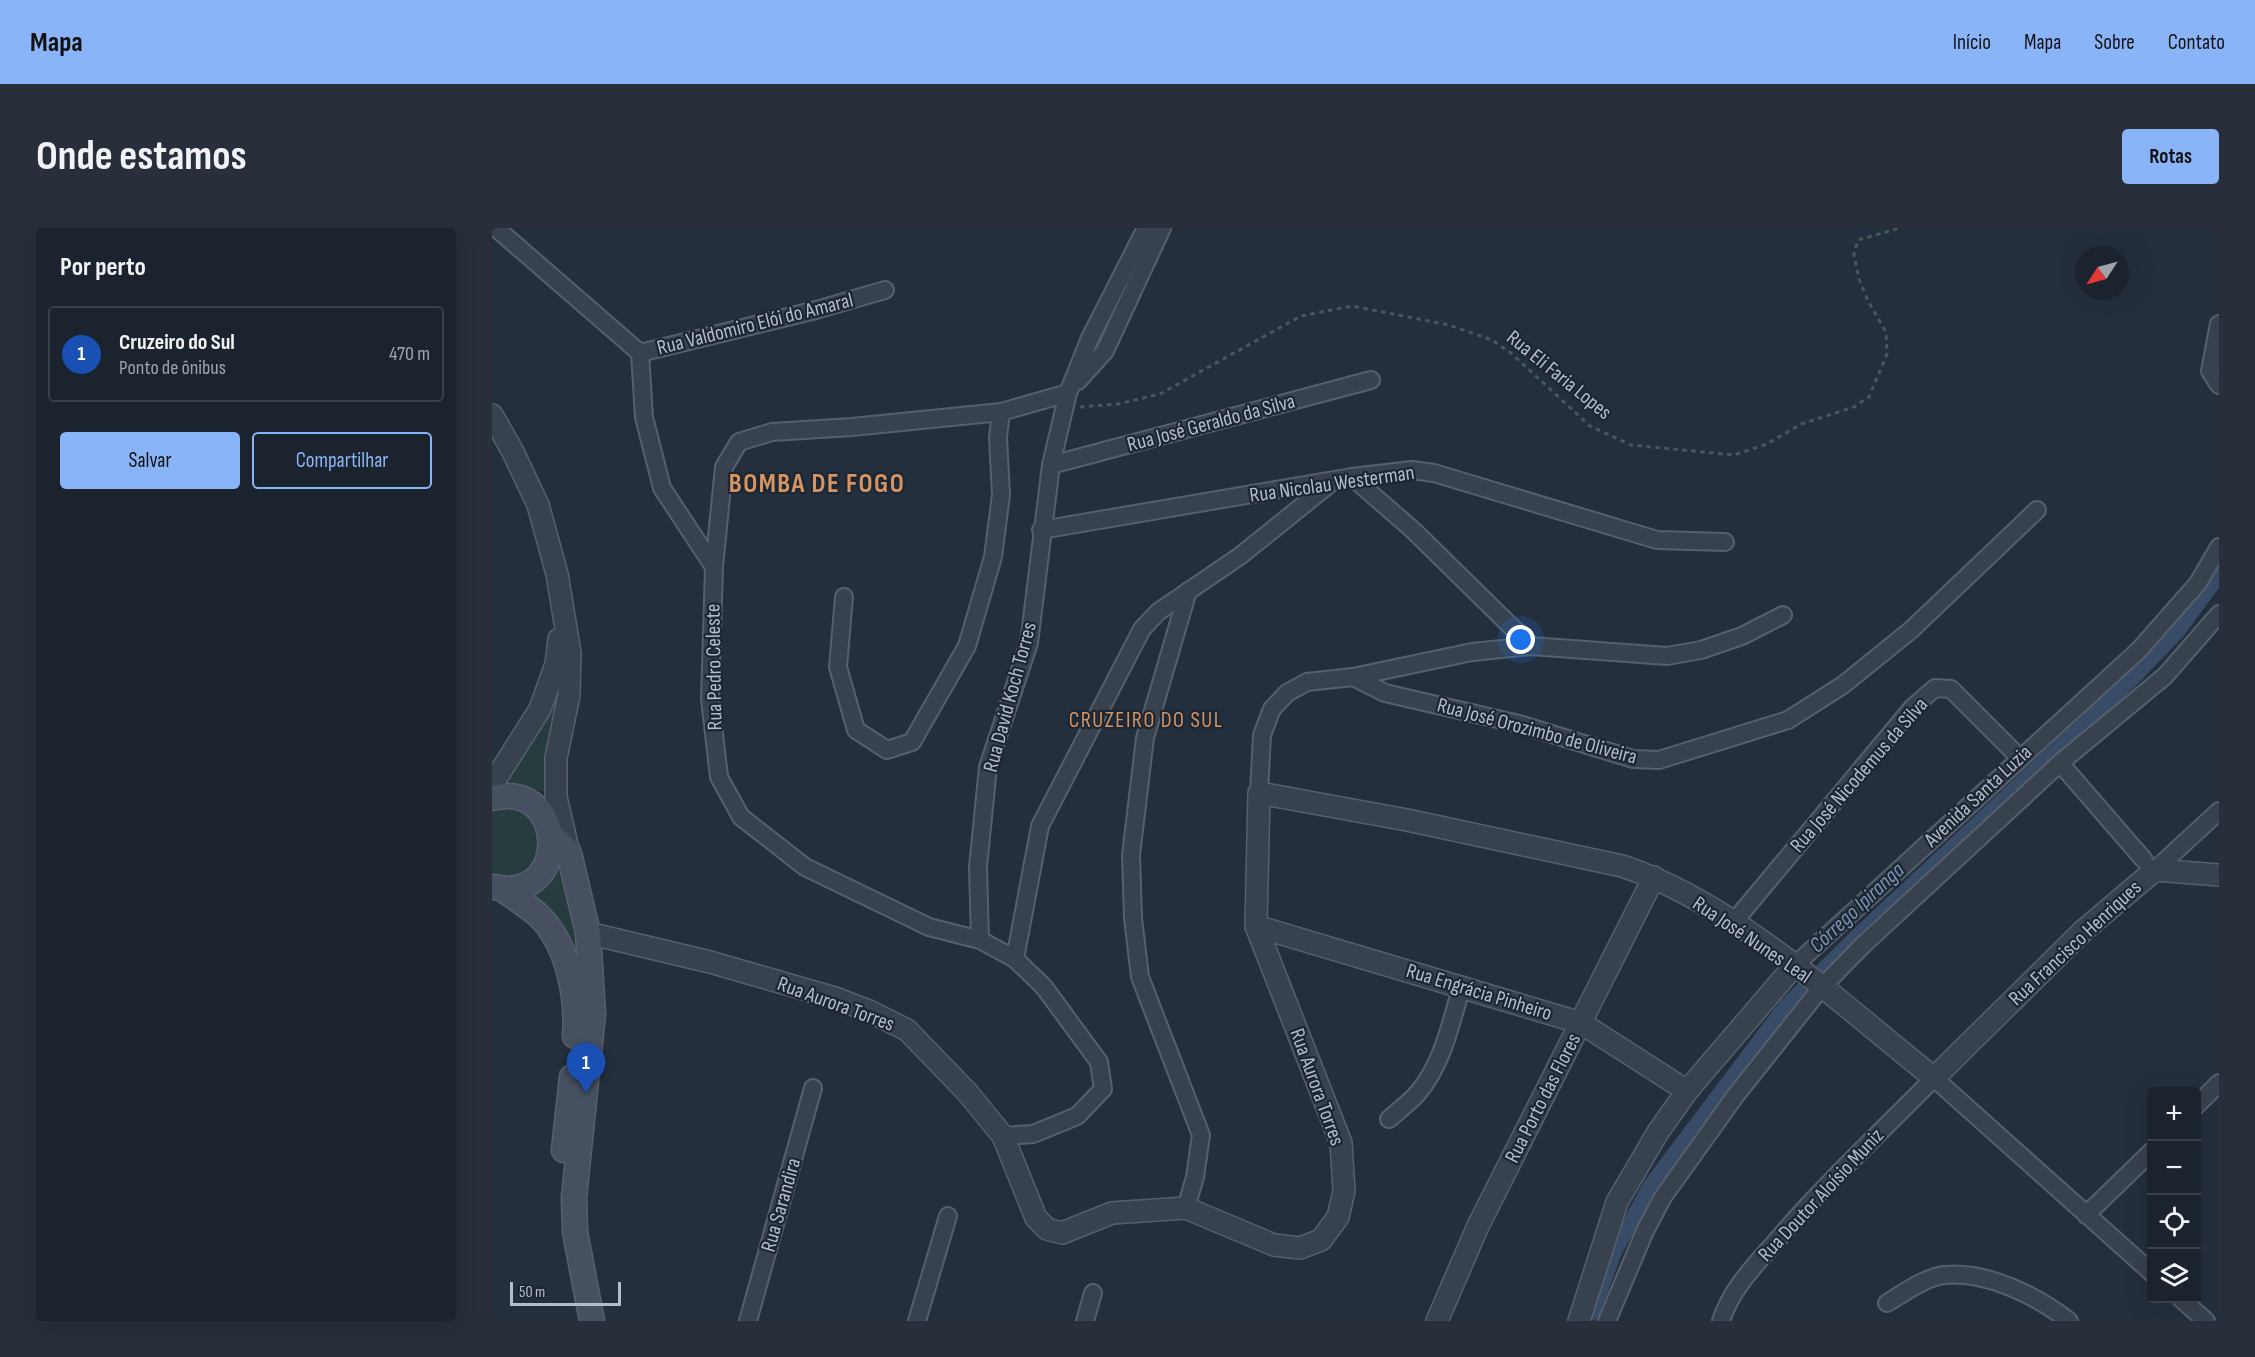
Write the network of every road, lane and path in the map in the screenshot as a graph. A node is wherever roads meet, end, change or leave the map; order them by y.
1 (496, 228) edge
2 (1146, 228) edge
3 (1162, 228) edge
4 (1900, 228) edge
5 (885, 290) dead end
6 (2219, 324) edge
7 (640, 353) junction
8 (1371, 381) dead end
9 (2219, 385) edge
10 (1068, 396) junction
11 (1001, 412) junction
12 (492, 415) edge
13 (1051, 465) junction
14 (1352, 477) junction
15 (1333, 481) junction
16 (2037, 510) dead end
17 (1041, 530) junction
18 (1725, 542) dead end
19 (2219, 547) edge
20 (714, 567) junction
21 (1188, 591) junction
22 (844, 597) dead end
23 (2219, 614) edge
24 (1784, 615) dead end
25 (562, 618) junction
26 (1531, 646) junction
27 (1353, 677) junction
28 (528, 730) junction
29 (2020, 758) junction
30 (492, 762) edge
31 (2060, 763) junction
32 (492, 785) edge
33 (1259, 793) junction
34 (556, 797) junction
35 (492, 798) edge
36 (2219, 811) edge
37 (551, 832) junction
38 (569, 853) junction
39 (2149, 865) junction
40 (2219, 875) edge
41 (1654, 877) junction
42 (496, 890) edge
43 (1733, 922) junction
44 (1256, 926) junction
45 (588, 933) junction
46 (980, 940) junction
47 (1016, 959) junction
48 (1807, 976) junction
49 (1462, 985) junction
50 (1581, 1023) junction
51 (1934, 1078) junction
52 (2219, 1083) edge
53 (813, 1088) dead end
54 (1687, 1091) junction
55 (2201, 1101) edge
56 (1389, 1119) dead end
57 (1003, 1136) junction
58 (2147, 1155) edge
59 (1186, 1208) junction
60 (2086, 1215) junction
61 (948, 1216) dead end
62 (2147, 1269) edge
63 (1093, 1293) dead end
64 (1887, 1303) dead end
65 (2185, 1303) edge
66 (576, 1321) edge
67 (592, 1321) edge
68 (748, 1321) edge
69 (917, 1321) edge
70 (1085, 1321) edge
71 (1437, 1321) edge
72 (1579, 1321) edge
73 (1607, 1321) edge
74 (1721, 1321) edge
75 (2069, 1321) edge
76 (2206, 1321) edge

1 - 7 street
2 - 10 street, Rua David Koch Torres
3 - 10 street, Rua David Koch Torres
4 - 10 path, Rua Eli Faria Lopes
5 - 7 street, Rua Valdomiro Elói do Amaral
6 - 9 street
7 - 20 street, Rua Valdomiro Elói do Amaral
8 - 13 street, Rua José Geraldo da Silva
10 - 11 street, Rua Pedro Celeste
10 - 13 street, Rua David Koch Torres
11 - 20 street, Rua Pedro Celeste
11 - 22 street
12 - 25 street
13 - 17 street, Rua David Koch Torres
14 - 15 street, Rua Nicolau Westerman
14 - 18 street, Rua Nicolau Westerman
14 - 26 street
15 - 17 street, Rua Nicolau Westerman
15 - 21 street
16 - 27 street, Rua José Orozimbo de Oliveira
17 - 46 street, Rua David Koch Torres
19 - 29 street, Avenida Santa Luzia
20 - 46 street, Rua Pedro Celeste
21 - 47 street
21 - 59 street
23 - 31 street, Avenida Santa Luzia
24 - 26 street, Rua Aurora Torres
25 - 28 street
25 - 34 street
26 - 27 street, Rua Aurora Torres
27 - 33 street, Rua Aurora Torres
28 - 30 street
28 - 32 street
29 - 43 street, Rua José Nicodemus da Silva
29 - 48 street, Avenida Santa Luzia
31 - 39 street
31 - 48 street, Avenida Santa Luzia
33 - 41 street, Rua José Nunes Leal
33 - 44 street, Rua Aurora Torres
34 - 37 street
34 - 38 street
35 - 37 main road
36 - 39 street, Rua Francisco Henriques
37 - 38 main road
37 - 42 main road
38 - 45 main road
39 - 40 street
39 - 51 street, Rua Francisco Henriques
41 - 43 street, Rua José Nunes Leal
41 - 50 street, Rua Porto das Flores
42 - 66 main road
43 - 48 street, Rua José Nunes Leal
44 - 49 street, Rua Engrácia Pinheiro
44 - 59 street, Rua Aurora Torres
45 - 57 street, Rua Aurora Torres
45 - 67 main road
46 - 47 street, Rua Pedro Celeste
47 - 57 street, Rua Pedro Celeste
48 - 51 street, Rua José Nunes Leal
48 - 54 street, Avenida Santa Luzia
48 - 73 street, Avenida Santa Luzia
49 - 50 street, Rua Engrácia Pinheiro
49 - 56 street
50 - 54 street, Rua Engrácia Pinheiro
50 - 71 street, Rua Porto das Flores
51 - 60 street, Rua José Nunes Leal
51 - 74 street, Rua Doutor Aloísio Muniz
52 - 55 street
53 - 68 street, Rua Sarandira
54 - 72 street, Avenida Santa Luzia
57 - 59 street, Rua Aurora Torres
58 - 60 street
60 - 62 street, Rua José Nunes Leal
61 - 69 street
63 - 70 street
64 - 75 street
65 - 76 street

